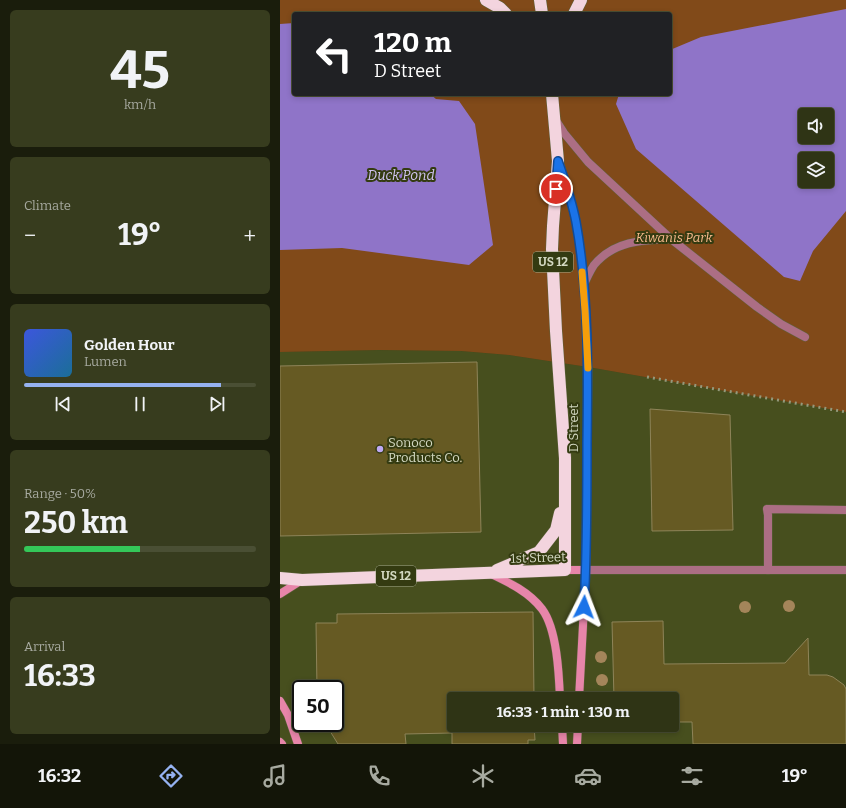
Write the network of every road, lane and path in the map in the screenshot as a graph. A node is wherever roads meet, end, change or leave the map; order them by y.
1 (486, 0) edge
2 (540, 0) edge
3 (581, 0) edge
4 (504, 12) edge
5 (542, 12) edge
6 (575, 12) edge
7 (552, 96) edge
8 (555, 118) junction
9 (558, 161) junction
10 (670, 239) junction
11 (584, 284) junction
12 (805, 337) dead end
13 (566, 486) junction
14 (846, 510) edge
15 (565, 570) junction
16 (586, 570) junction
17 (768, 570) junction
18 (846, 570) edge
19 (490, 573) junction
20 (280, 578) edge
21 (302, 580) junction
22 (280, 594) edge
23 (560, 692) edge
24 (579, 692) edge
25 (280, 701) edge
26 (562, 732) edge
27 (578, 732) edge
28 (298, 744) edge
29 (562, 744) edge
30 (577, 744) edge

1 - 4 highway
2 - 5 highway
3 - 6 highway
7 - 8 highway, D Street / US 12
8 - 9 highway, D Street / US 12
8 - 10 street
9 - 11 main road, D Street
9 - 13 highway, D Street / US 12
10 - 11 street
10 - 12 street
11 - 16 main road, D Street
13 - 15 highway, D Street / US 12
13 - 19 highway
14 - 17 street
15 - 16 main road, 1st Street
15 - 19 highway, 1st Street / US 12
16 - 17 street, 1st Street
16 - 24 main road, D Street
17 - 18 street, 1st Street
19 - 21 highway, 1st Street / US 12
19 - 23 main road
20 - 21 highway, 1st Street / US 12
21 - 22 main road
25 - 28 main road
26 - 29 main road
27 - 30 main road

